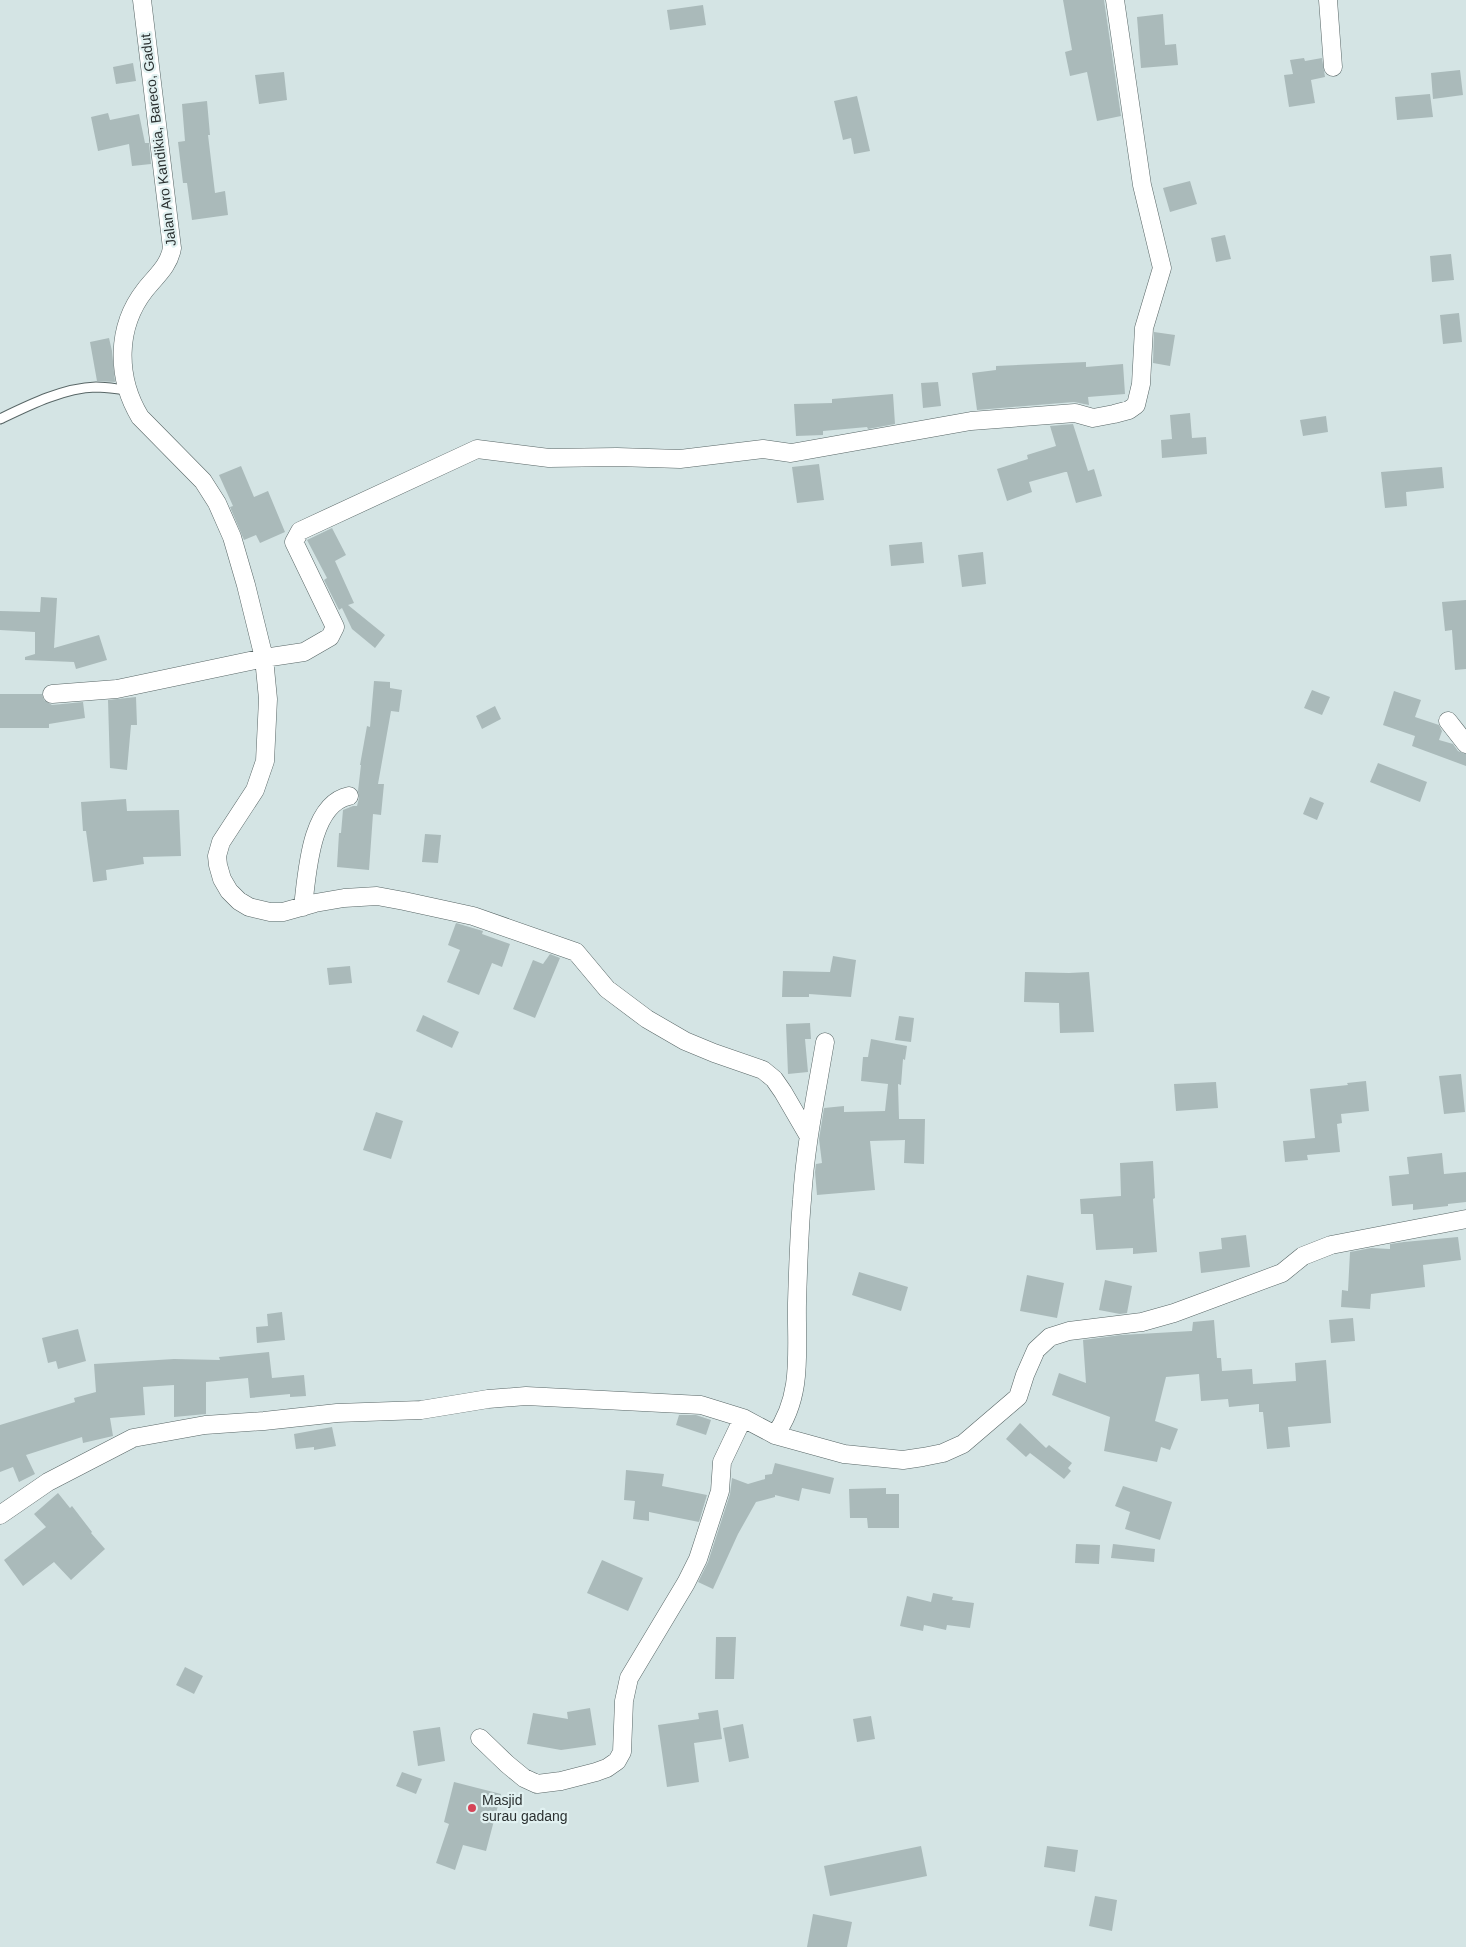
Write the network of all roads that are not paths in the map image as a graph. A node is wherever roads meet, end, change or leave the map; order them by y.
1 (142, 0) edge
2 (1115, 0) edge
3 (1328, 0) edge
4 (1333, 66) dead end
5 (127, 390) junction
6 (0, 419) edge
7 (264, 658) junction
8 (52, 694) dead end
9 (1448, 721) dead end
10 (1466, 744) edge
11 (349, 796) dead end
12 (303, 906) junction
13 (825, 1042) dead end
14 (808, 1134) junction
15 (1466, 1219) edge
16 (743, 1418) junction
17 (775, 1435) junction
18 (0, 1515) edge
19 (480, 1738) dead end

1 - 5 street, Jalan Aro Kandikia, Bareco, Gadut
2 - 7 street
3 - 4 street
5 - 6 lane
5 - 7 street, Jalan Aro Kandikia, Bareco, Gadut
7 - 8 street
7 - 12 street, Jalan Aro Kandikia, Bareco, Gadut
9 - 10 street
11 - 12 street
12 - 14 street, Jalan Aro Kandikia, Bareco, Gadut
13 - 14 street
14 - 17 street
15 - 17 street
16 - 17 street
16 - 18 street
16 - 19 street

